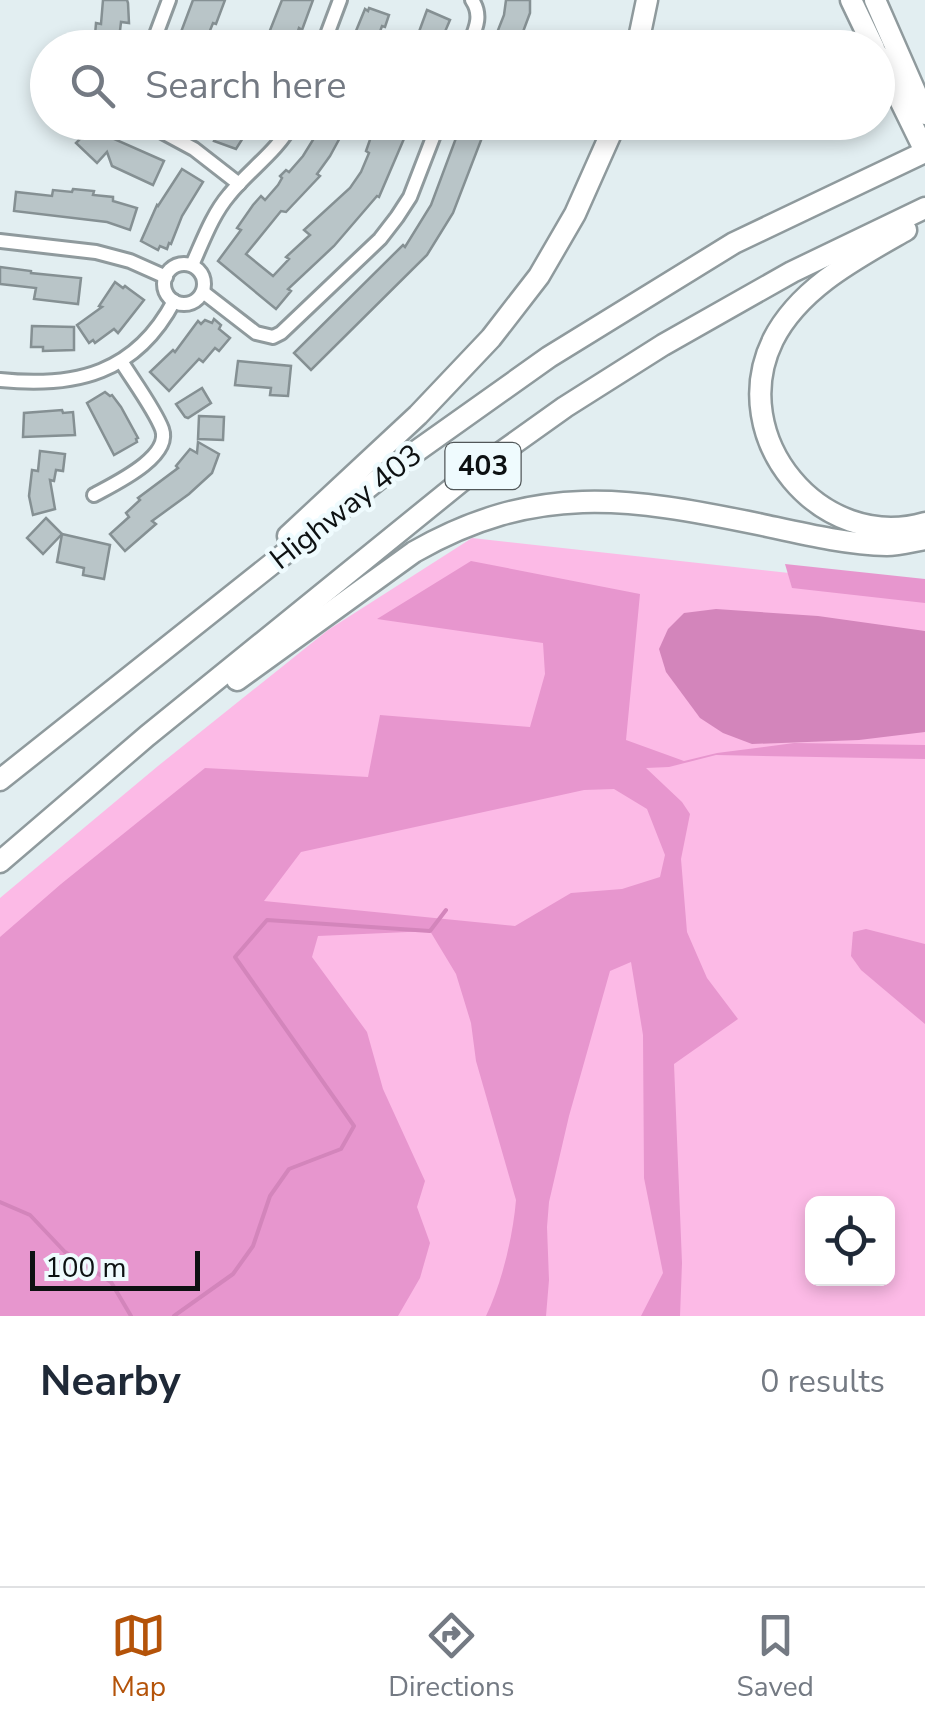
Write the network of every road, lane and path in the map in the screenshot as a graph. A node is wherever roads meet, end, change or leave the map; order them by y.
1 (169, 0) edge
2 (340, 0) edge
3 (472, 0) edge
4 (647, 0) edge
5 (851, 0) edge
6 (875, 0) edge
7 (158, 30) edge
8 (329, 30) edge
9 (474, 30) edge
10 (641, 30) edge
11 (865, 30) edge
12 (885, 30) edge
13 (895, 61) edge
14 (895, 79) edge
15 (906, 95) junction
16 (925, 114) edge
17 (179, 140) edge
18 (280, 140) edge
19 (432, 140) edge
20 (608, 140) edge
21 (925, 151) edge
22 (239, 184) junction
23 (925, 208) edge
24 (925, 220) edge
25 (0, 241) edge
26 (192, 266) junction
27 (166, 277) junction
28 (203, 292) junction
29 (174, 301) junction
30 (121, 361) junction
31 (0, 380) edge
32 (94, 495) dead end
33 (925, 523) edge
34 (925, 539) edge
35 (196, 624) junction
36 (0, 780) edge
37 (85, 789) junction
38 (0, 862) edge

1 - 7 street
2 - 8 street
3 - 9 street
4 - 10 highway
5 - 11 highway
6 - 12 highway
13 - 15 highway
14 - 15 highway
15 - 16 highway
15 - 21 highway
17 - 22 street
18 - 22 street
19 - 28 street
20 - 35 highway
21 - 35 highway, Highway 403 / 403
22 - 26 street
23 - 37 highway, Highway 403 / 403
24 - 33 highway
25 - 27 street
26 - 27 street
26 - 28 street
27 - 29 street
28 - 29 street
29 - 30 street
30 - 31 street
30 - 32 street
34 - 37 highway
35 - 36 highway, Highway 403 / 403
37 - 38 highway, 403

